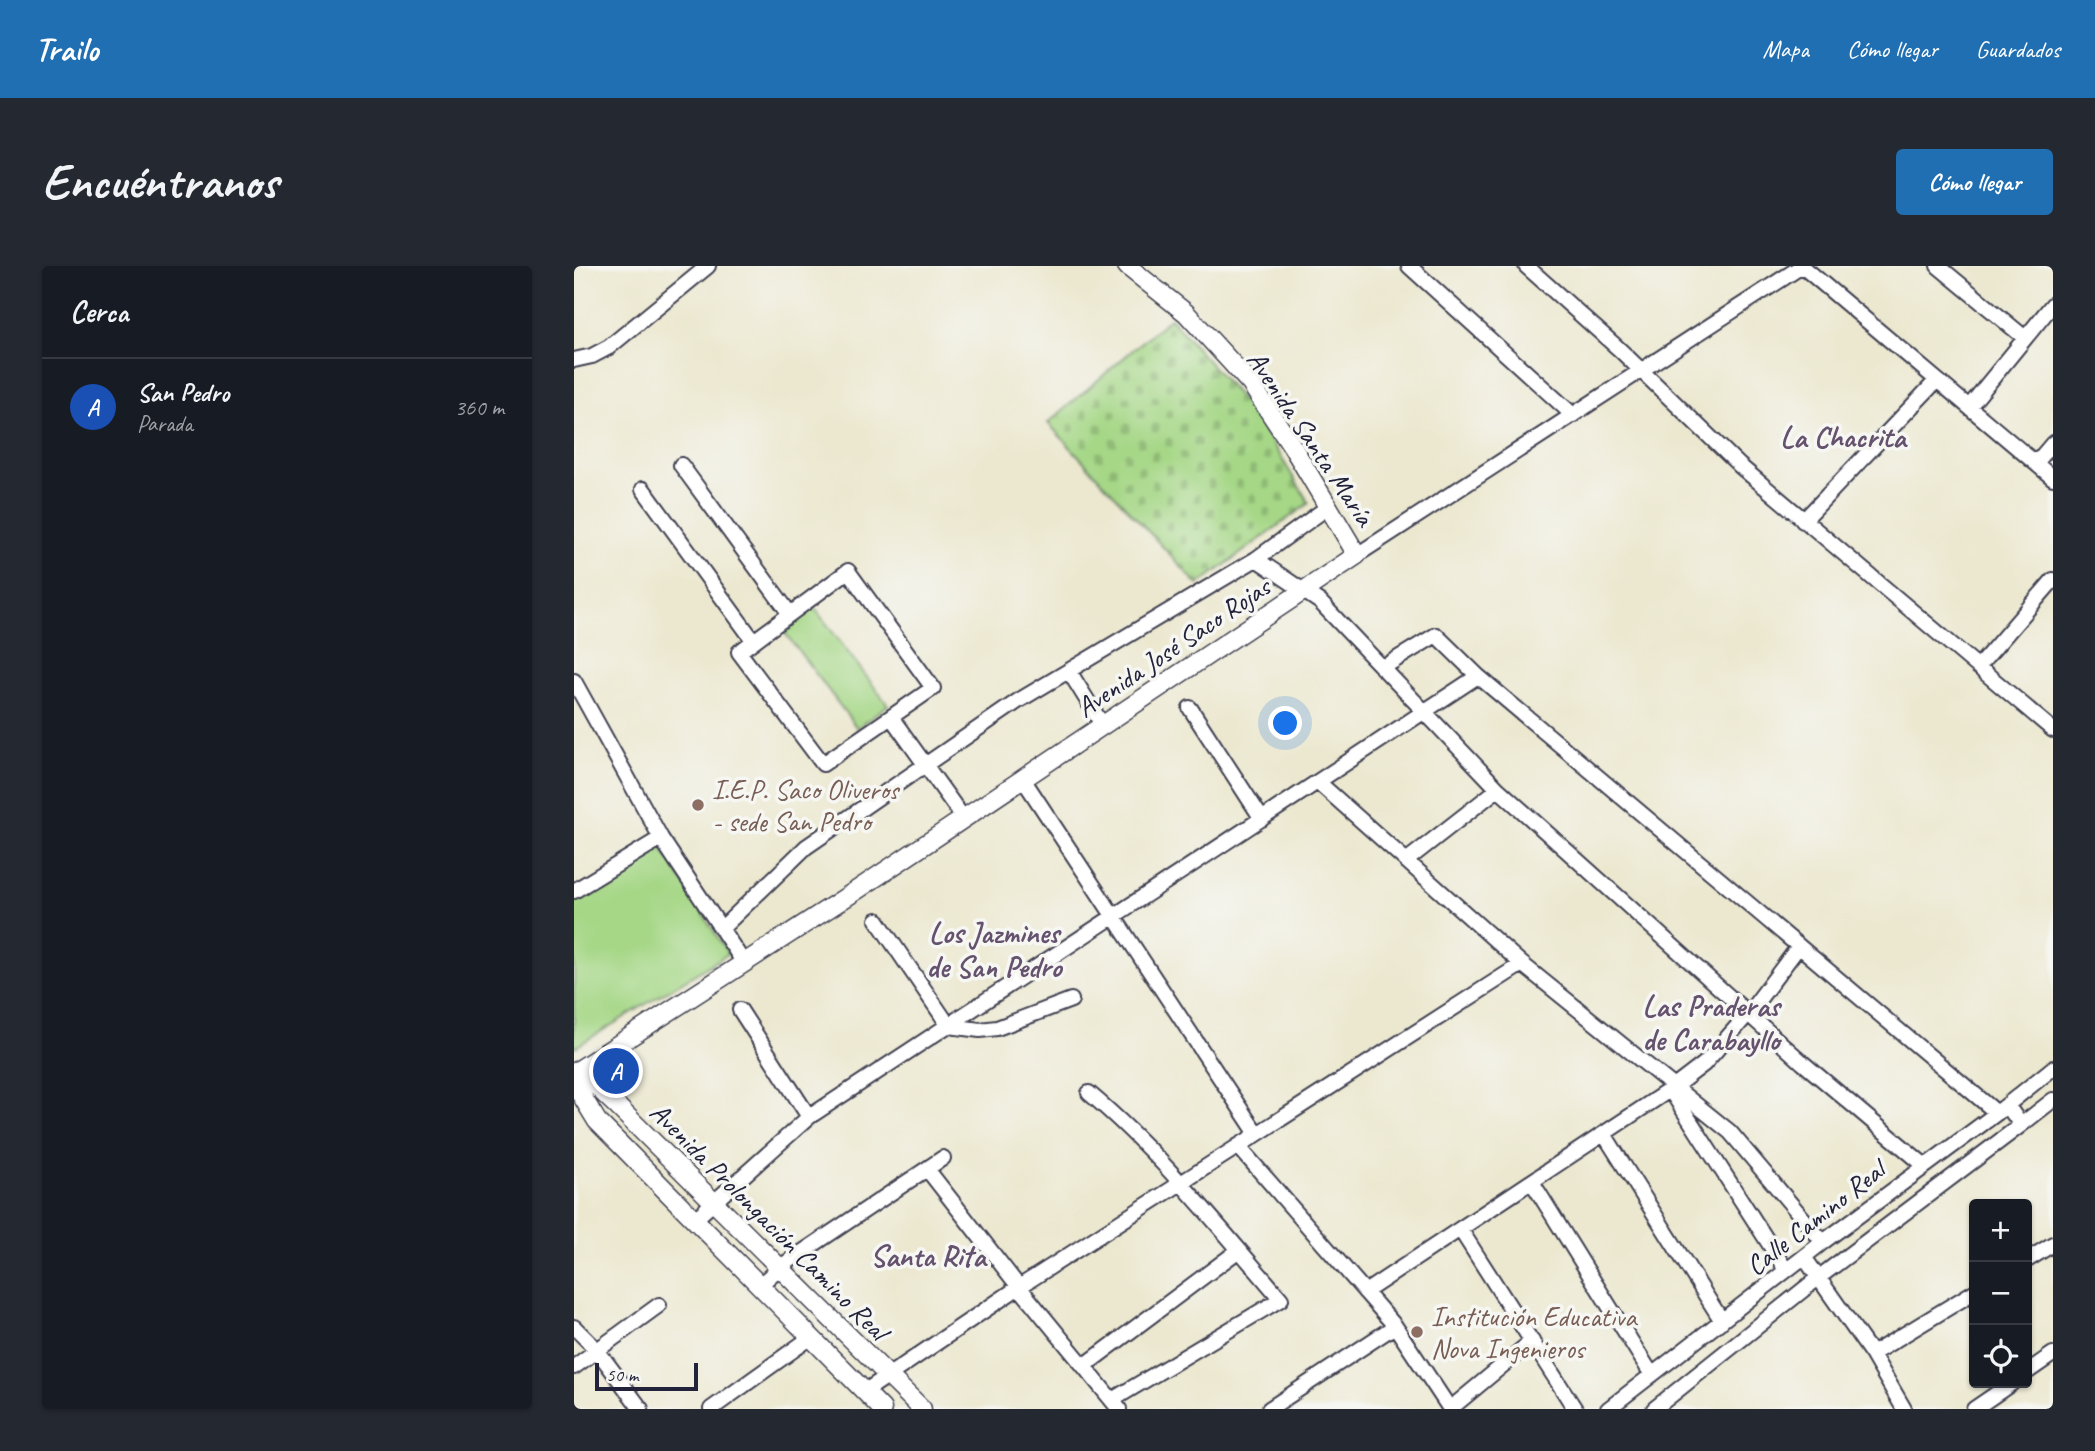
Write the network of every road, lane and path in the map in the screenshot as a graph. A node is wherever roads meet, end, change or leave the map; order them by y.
1 (708, 266) edge
2 (1127, 266) edge
3 (1409, 266) edge
4 (1526, 266) edge
5 (1802, 266) edge
6 (1938, 266) edge
7 (2053, 304) edge
8 (2025, 338) junction
9 (574, 360) edge
10 (1641, 371) junction
11 (1937, 380) junction
12 (1969, 407) junction
13 (1573, 415) junction
14 (2053, 443) edge
15 (2036, 463) junction
16 (681, 465) dead end
17 (2053, 478) edge
18 (643, 489) dead end
19 (1328, 507) junction
20 (1803, 521) junction
21 (1357, 555) junction
22 (1256, 559) junction
23 (2053, 580) edge
24 (1302, 591) junction
25 (790, 614) junction
26 (753, 640) junction
27 (1978, 667) junction
28 (1382, 668) junction
29 (1069, 671) junction
30 (1478, 676) junction
31 (574, 681) edge
32 (1190, 708) dead end
33 (1424, 712) junction
34 (891, 717) junction
35 (1103, 726) junction
36 (2052, 727) edge
37 (926, 765) junction
38 (1023, 779) junction
39 (1318, 782) junction
40 (1498, 789) junction
41 (964, 819) junction
42 (1262, 819) junction
43 (661, 838) junction
44 (1406, 861) junction
45 (574, 891) edge
46 (1115, 917) junction
47 (877, 920) dead end
48 (721, 929) junction
49 (1799, 946) junction
50 (744, 963) junction
51 (1522, 964) junction
52 (1071, 1000) dead end
53 (740, 1010) dead end
54 (1748, 1014) junction
55 (949, 1026) junction
56 (2053, 1068) edge
57 (575, 1070) edge
58 (1673, 1089) junction
59 (1089, 1093) dead end
60 (2053, 1100) edge
61 (2002, 1109) junction
62 (809, 1117) junction
63 (2021, 1125) junction
64 (1257, 1134) junction
65 (1604, 1134) junction
66 (1238, 1146) junction
67 (943, 1158) dead end
68 (1924, 1165) junction
69 (928, 1169) junction
70 (1181, 1182) junction
71 (1532, 1182) junction
72 (713, 1202) junction
73 (694, 1220) junction
74 (1460, 1229) junction
75 (1823, 1242) junction
76 (2053, 1244) edge
77 (1239, 1251) junction
78 (1804, 1257) junction
79 (2032, 1257) edge
80 (780, 1267) junction
81 (1786, 1270) junction
82 (1818, 1278) junction
83 (759, 1286) junction
84 (1019, 1287) junction
85 (1365, 1292) junction
86 (1969, 1295) edge
87 (659, 1305) dead end
88 (1721, 1321) junction
89 (1395, 1326) junction
90 (574, 1328) edge
91 (1701, 1337) junction
92 (810, 1338) junction
93 (1532, 1341) junction
94 (597, 1350) junction
95 (1872, 1354) junction
96 (2053, 1354) edge
97 (1717, 1359) junction
98 (1084, 1366) junction
99 (574, 1367) edge
100 (2032, 1369) edge
101 (1652, 1374) junction
102 (887, 1376) junction
103 (2005, 1388) edge
104 (864, 1392) junction
105 (728, 1404) edge
106 (1116, 1405) edge
107 (641, 1409) edge
108 (711, 1409) edge
109 (882, 1409) edge
110 (922, 1409) edge
111 (1269, 1409) edge
112 (1450, 1409) edge
113 (1575, 1409) edge
114 (1608, 1409) edge
115 (1654, 1409) edge
116 (1904, 1409) edge
117 (1974, 1409) edge

1 - 9 street
2 - 19 main road, Avenida Santa María
3 - 13 street
4 - 10 street
5 - 10 street, Avenida José Saco Rojas
5 - 11 street
6 - 8 street
7 - 8 street
8 - 12 street
10 - 13 street, Avenida José Saco Rojas
10 - 20 street
11 - 12 street
11 - 20 street
12 - 15 street
13 - 21 street, Avenida José Saco Rojas
14 - 15 street
15 - 17 street
16 - 25 street
18 - 26 street
19 - 21 main road, Avenida Santa María
19 - 22 street
20 - 27 street
21 - 24 main road, Avenida José Saco Rojas
22 - 24 street
22 - 29 street
23 - 27 street
24 - 28 street
24 - 35 main road, Avenida José Saco Rojas
25 - 26 street
25 - 34 street
26 - 34 street
27 - 36 street
28 - 30 street
28 - 33 street
29 - 35 street
29 - 37 street
30 - 33 street
30 - 49 street
31 - 43 street
32 - 42 street
33 - 39 street
33 - 40 street
34 - 37 street
35 - 38 main road, Avenida José Saco Rojas
37 - 41 street
37 - 48 street
38 - 41 main road, Avenida José Saco Rojas
38 - 46 street
39 - 42 street
39 - 44 street
40 - 44 street
40 - 54 street
41 - 50 main road, Avenida José Saco Rojas
42 - 46 street
43 - 45 street
43 - 48 street
44 - 51 street
46 - 55 street
46 - 64 street
47 - 55 street
48 - 50 street
49 - 54 street
49 - 61 street
50 - 57 main road, Avenida José Saco Rojas
51 - 58 street
51 - 64 street
52 - 55 street
53 - 62 street
54 - 58 street
54 - 68 street
55 - 62 street
56 - 61 street, Calle Camino Real
57 - 72 main road, Avenida Prolongación Camino Real
57 - 73 main road, Avenida Prolongación Camino Real
58 - 65 street
58 - 75 street
58 - 81 street
59 - 70 street
60 - 63 street
61 - 63 street
61 - 68 street, Calle Camino Real
62 - 72 street
63 - 82 street
64 - 66 street
65 - 71 street
65 - 88 street
66 - 70 street
66 - 85 street
67 - 69 street
68 - 75 street, Calle Camino Real
69 - 80 street
69 - 84 street
70 - 77 street
70 - 84 street
71 - 74 street
71 - 101 street
72 - 73 street
72 - 80 main road, Avenida Prolongación Camino Real
73 - 83 main road, Avenida Prolongación Camino Real
74 - 85 street
74 - 93 street
75 - 78 street, Calle Camino Real
76 - 79 street
77 - 98 street
77 - 106 street
78 - 81 street, Calle Camino Real
78 - 82 street
80 - 83 street
80 - 102 main road, Avenida Prolongación Camino Real
81 - 88 street, Calle Camino Real
82 - 95 street
82 - 97 street
83 - 92 main road, Avenida Prolongación Camino Real
84 - 98 street
84 - 102 street
85 - 89 street
86 - 95 street
87 - 94 street
88 - 91 street, Calle Camino Real
89 - 111 street
89 - 112 street
90 - 94 street
91 - 97 street
91 - 101 street, Calle Camino Real
92 - 104 main road, Avenida Prolongación Camino Real
92 - 105 street
93 - 112 street
93 - 113 street
94 - 99 street
94 - 107 street
95 - 116 street
96 - 100 street
97 - 115 street
98 - 106 street
101 - 114 street, Calle Camino Real
102 - 104 street
102 - 110 main road, Avenida Prolongación Camino Real
103 - 117 street
104 - 109 main road, Avenida Prolongación Camino Real
105 - 108 street

